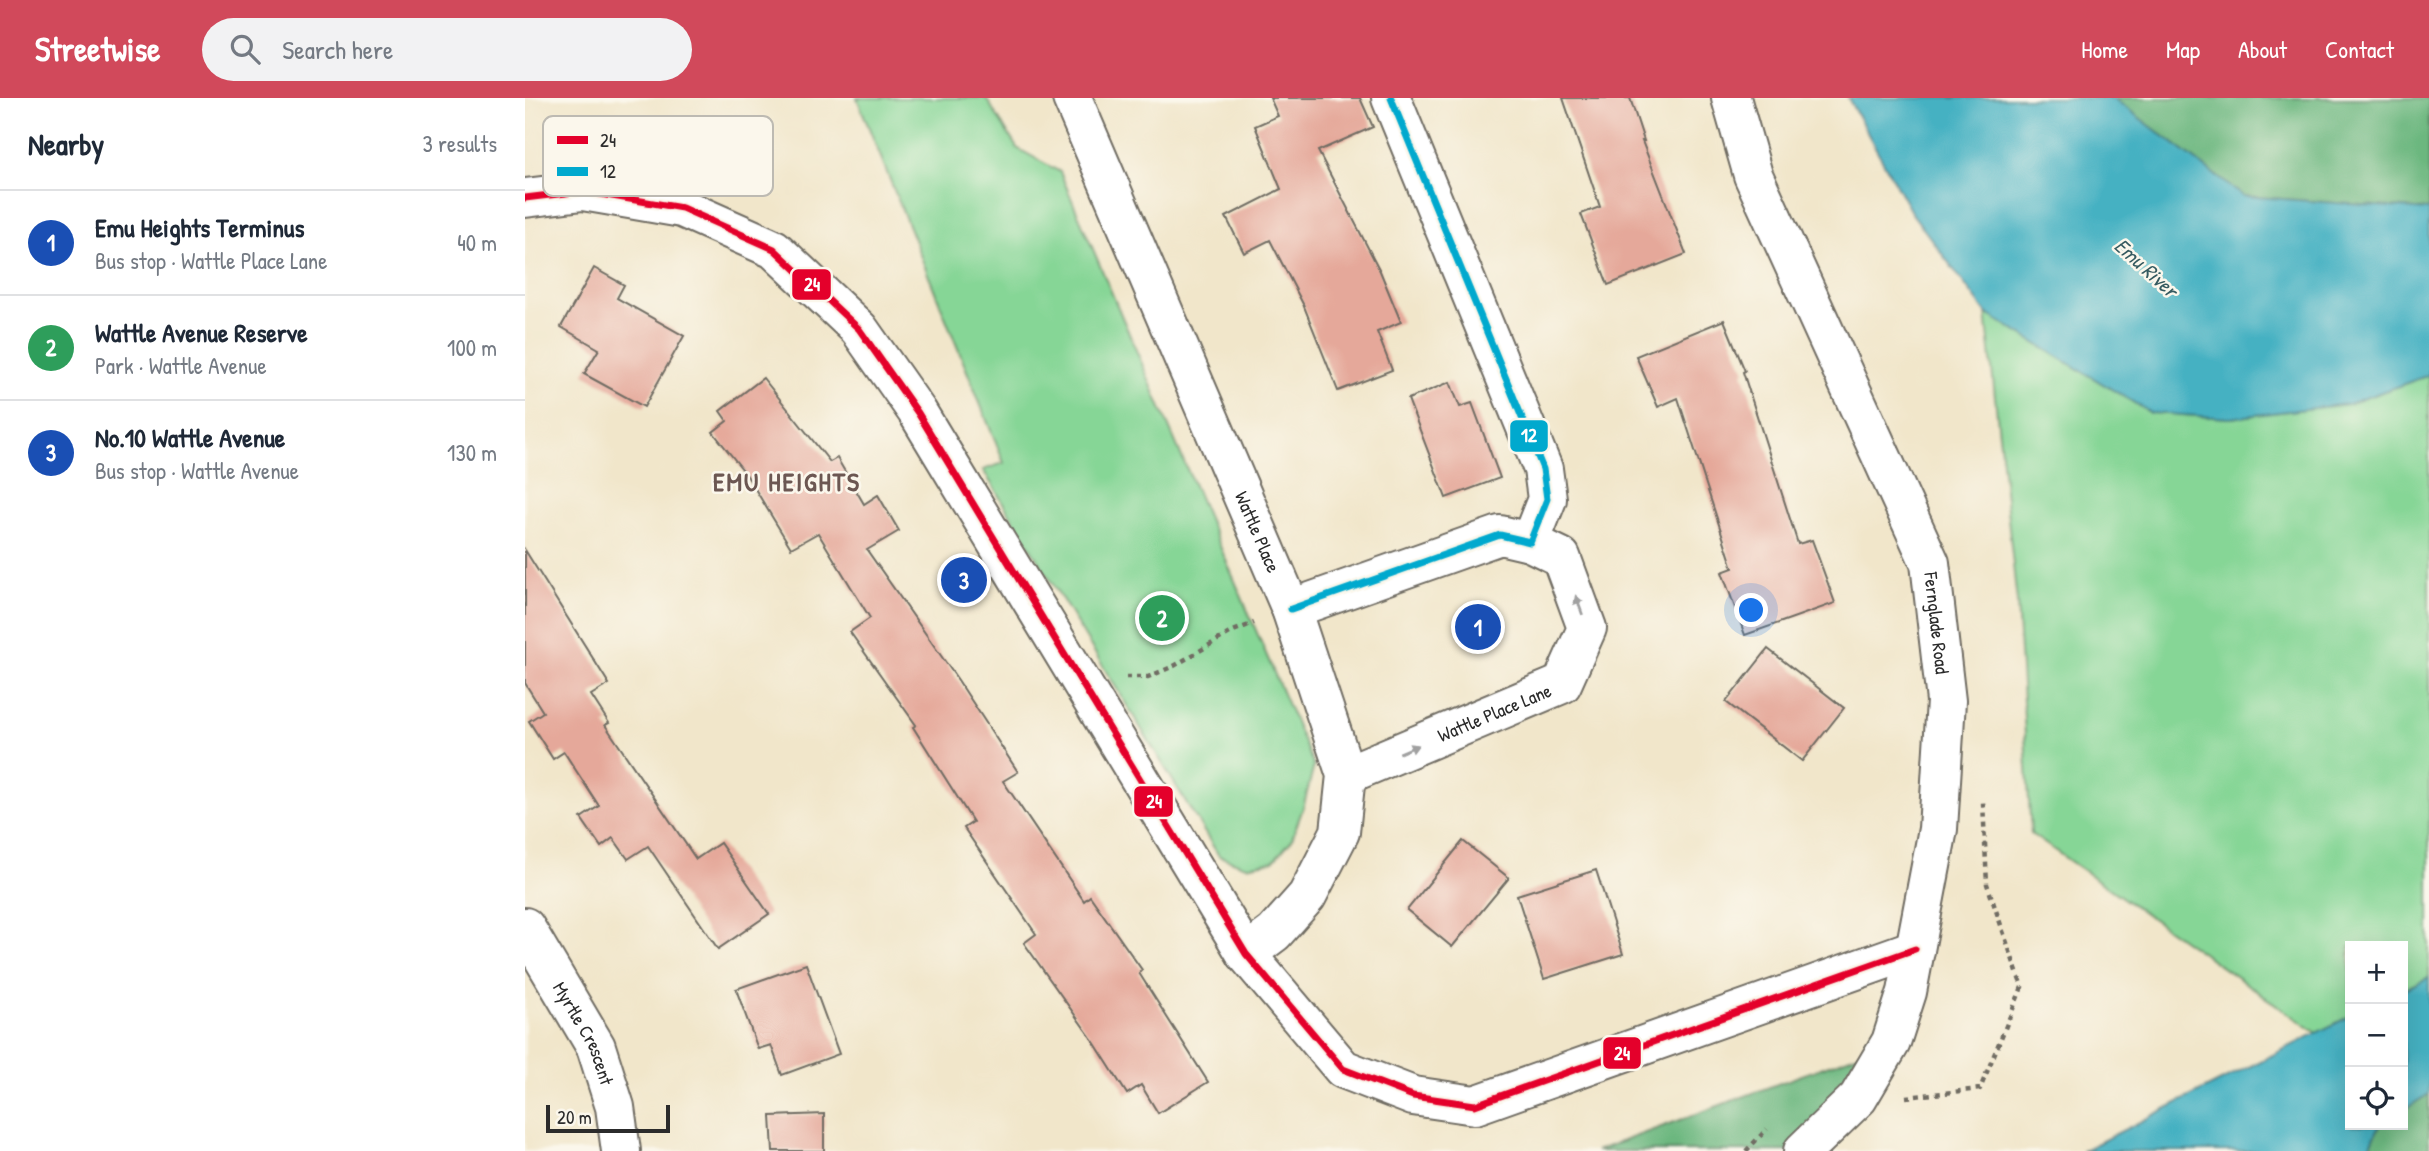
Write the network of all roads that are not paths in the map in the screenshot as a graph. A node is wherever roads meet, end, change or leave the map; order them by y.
1 (1072, 98) edge
2 (1391, 98) edge
3 (1731, 98) edge
4 (543, 196) edge
5 (612, 196) edge
6 (525, 198) edge
7 (1530, 542) junction
8 (1291, 609) junction
9 (1346, 775) junction
10 (525, 926) edge
11 (1915, 949) junction
12 (1247, 954) junction
13 (621, 1151) edge
14 (1803, 1151) edge

1 - 8 street, Wattle Place
2 - 7 street
3 - 11 street, Fernglade Road
4 - 6 street
5 - 12 street
7 - 8 street, Wattle Place Lane
9 -> 7 street, Wattle Place Lane
8 - 9 street, Wattle Place
9 - 12 street, Wattle Place
10 - 13 street, Myrtle Crescent
11 - 12 street
11 - 14 street, Fernglade Road

